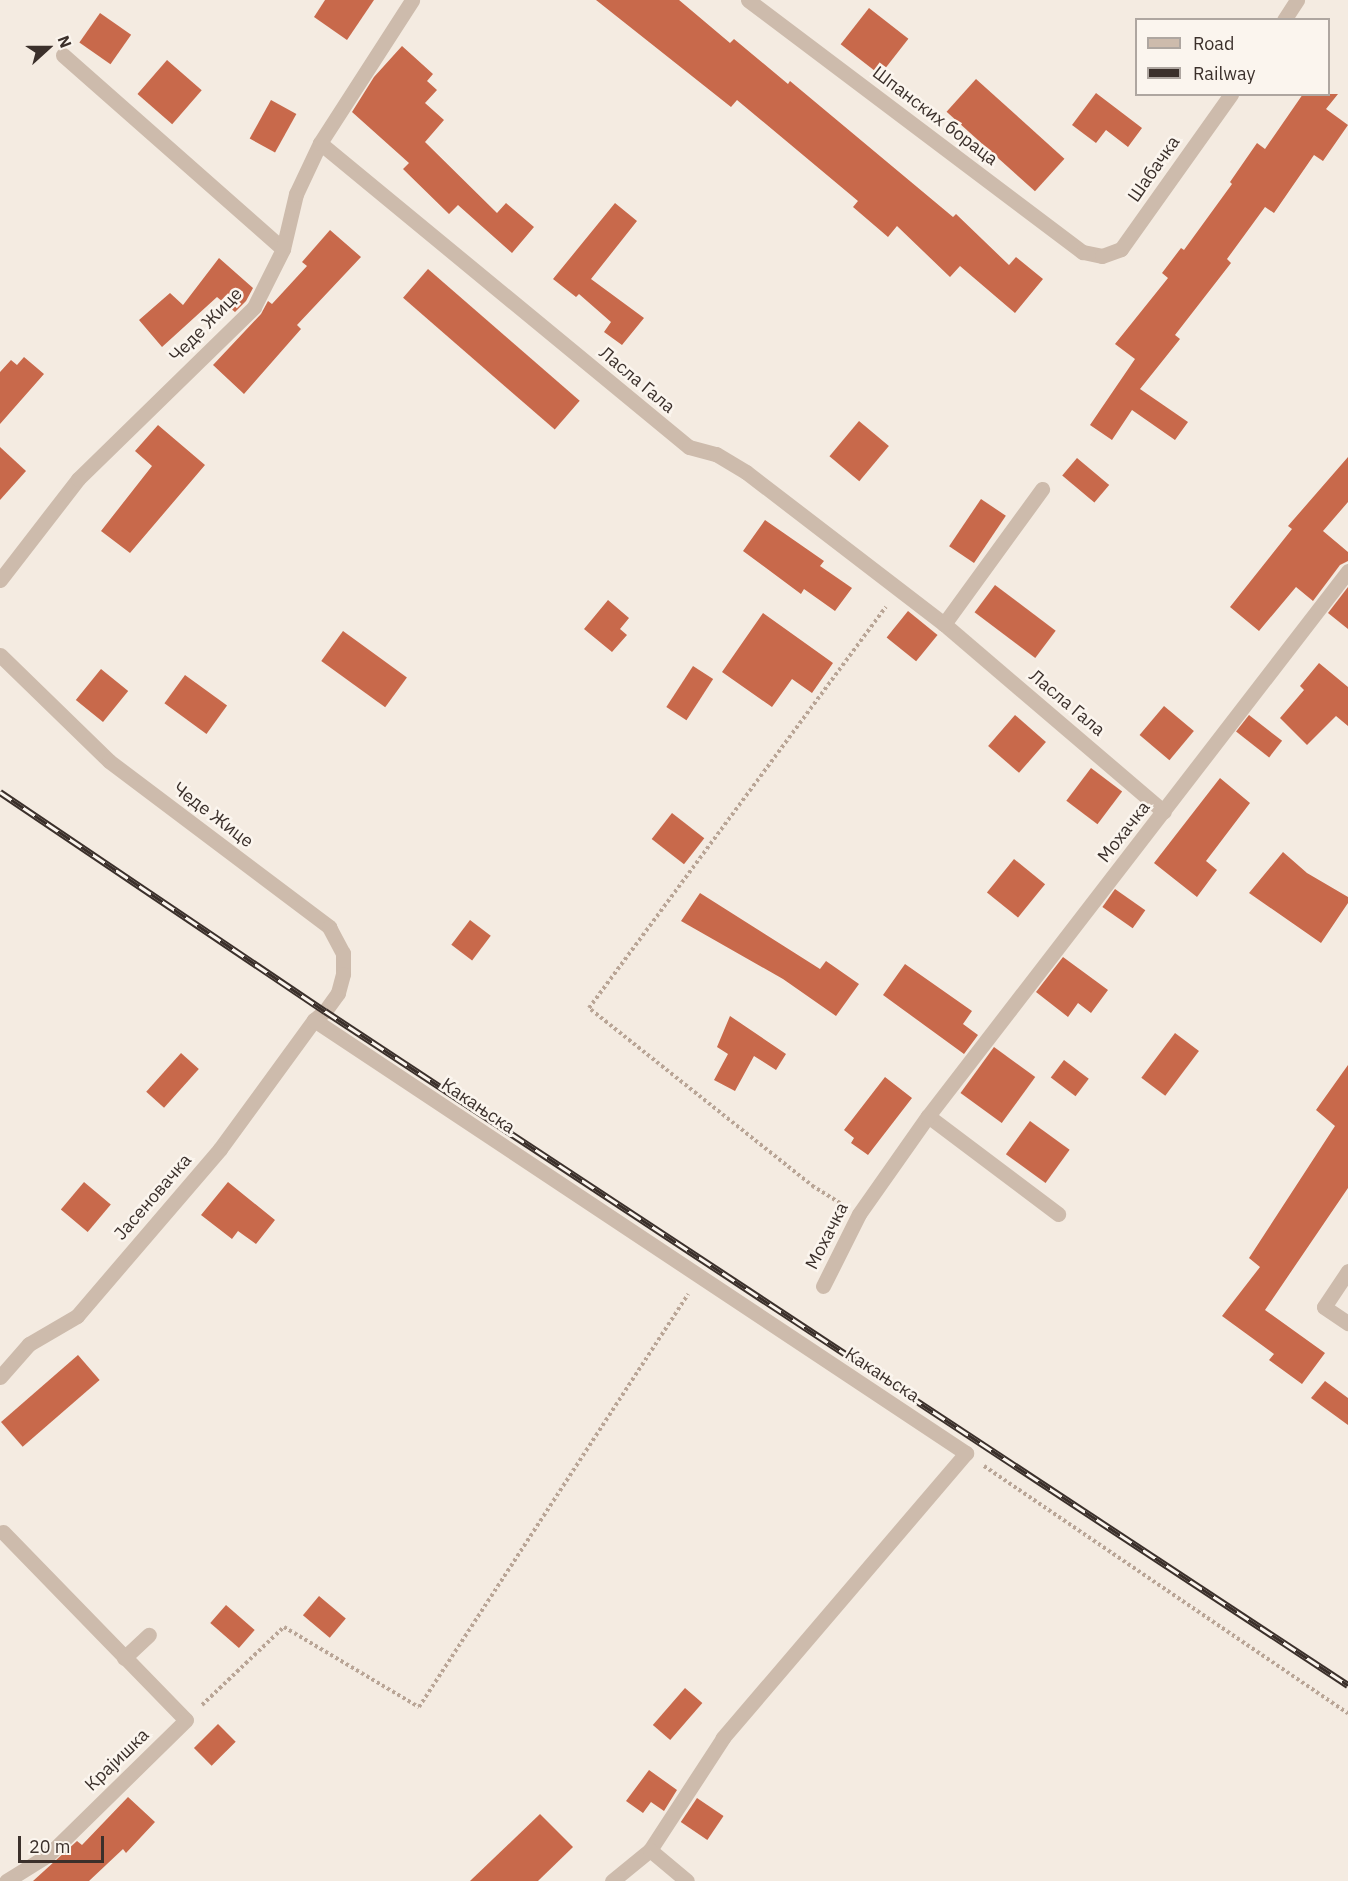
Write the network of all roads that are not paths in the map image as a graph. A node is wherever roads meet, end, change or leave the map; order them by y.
1 (412, 0) edge
2 (748, 0) edge
3 (1298, 0) edge
4 (1285, 18) edge
5 (63, 55) dead end
6 (1230, 96) edge
7 (320, 143) junction
8 (283, 249) junction
9 (1102, 256) joint
10 (1042, 489) dead end
11 (1348, 571) edge
12 (0, 580) edge
13 (944, 624) junction
14 (0, 655) edge
15 (1164, 812) junction
16 (314, 1020) junction
17 (928, 1116) junction
18 (1058, 1214) dead end
19 (1348, 1271) edge
20 (823, 1286) dead end
21 (1348, 1323) edge
22 (0, 1377) edge
23 (3, 1532) dead end
24 (149, 1635) dead end
25 (124, 1658) junction
26 (650, 1850) junction
27 (6, 1881) edge
28 (612, 1881) edge
29 (687, 1881) edge

1 - 7 street, Чеде Жице
2 - 9 street, Шпанских бораца
3 - 4 street
5 - 8 street
6 - 9 street, Шабачка
7 - 8 street, Чеде Жице
7 - 13 street, Ласла Гала
8 - 12 street, Чеде Жице
10 - 13 street
11 - 15 street, Мохачка
13 - 15 street, Ласла Гала
14 - 16 street, Чеде Жице
15 - 17 street, Мохачка
16 - 22 street, Јасеновачка
16 - 26 street, Какањска
17 - 18 street
17 - 20 street, Мохачка
19 - 21 street
23 - 25 street
24 - 25 street
25 - 27 street, Крајишка
26 - 28 street
26 - 29 street

